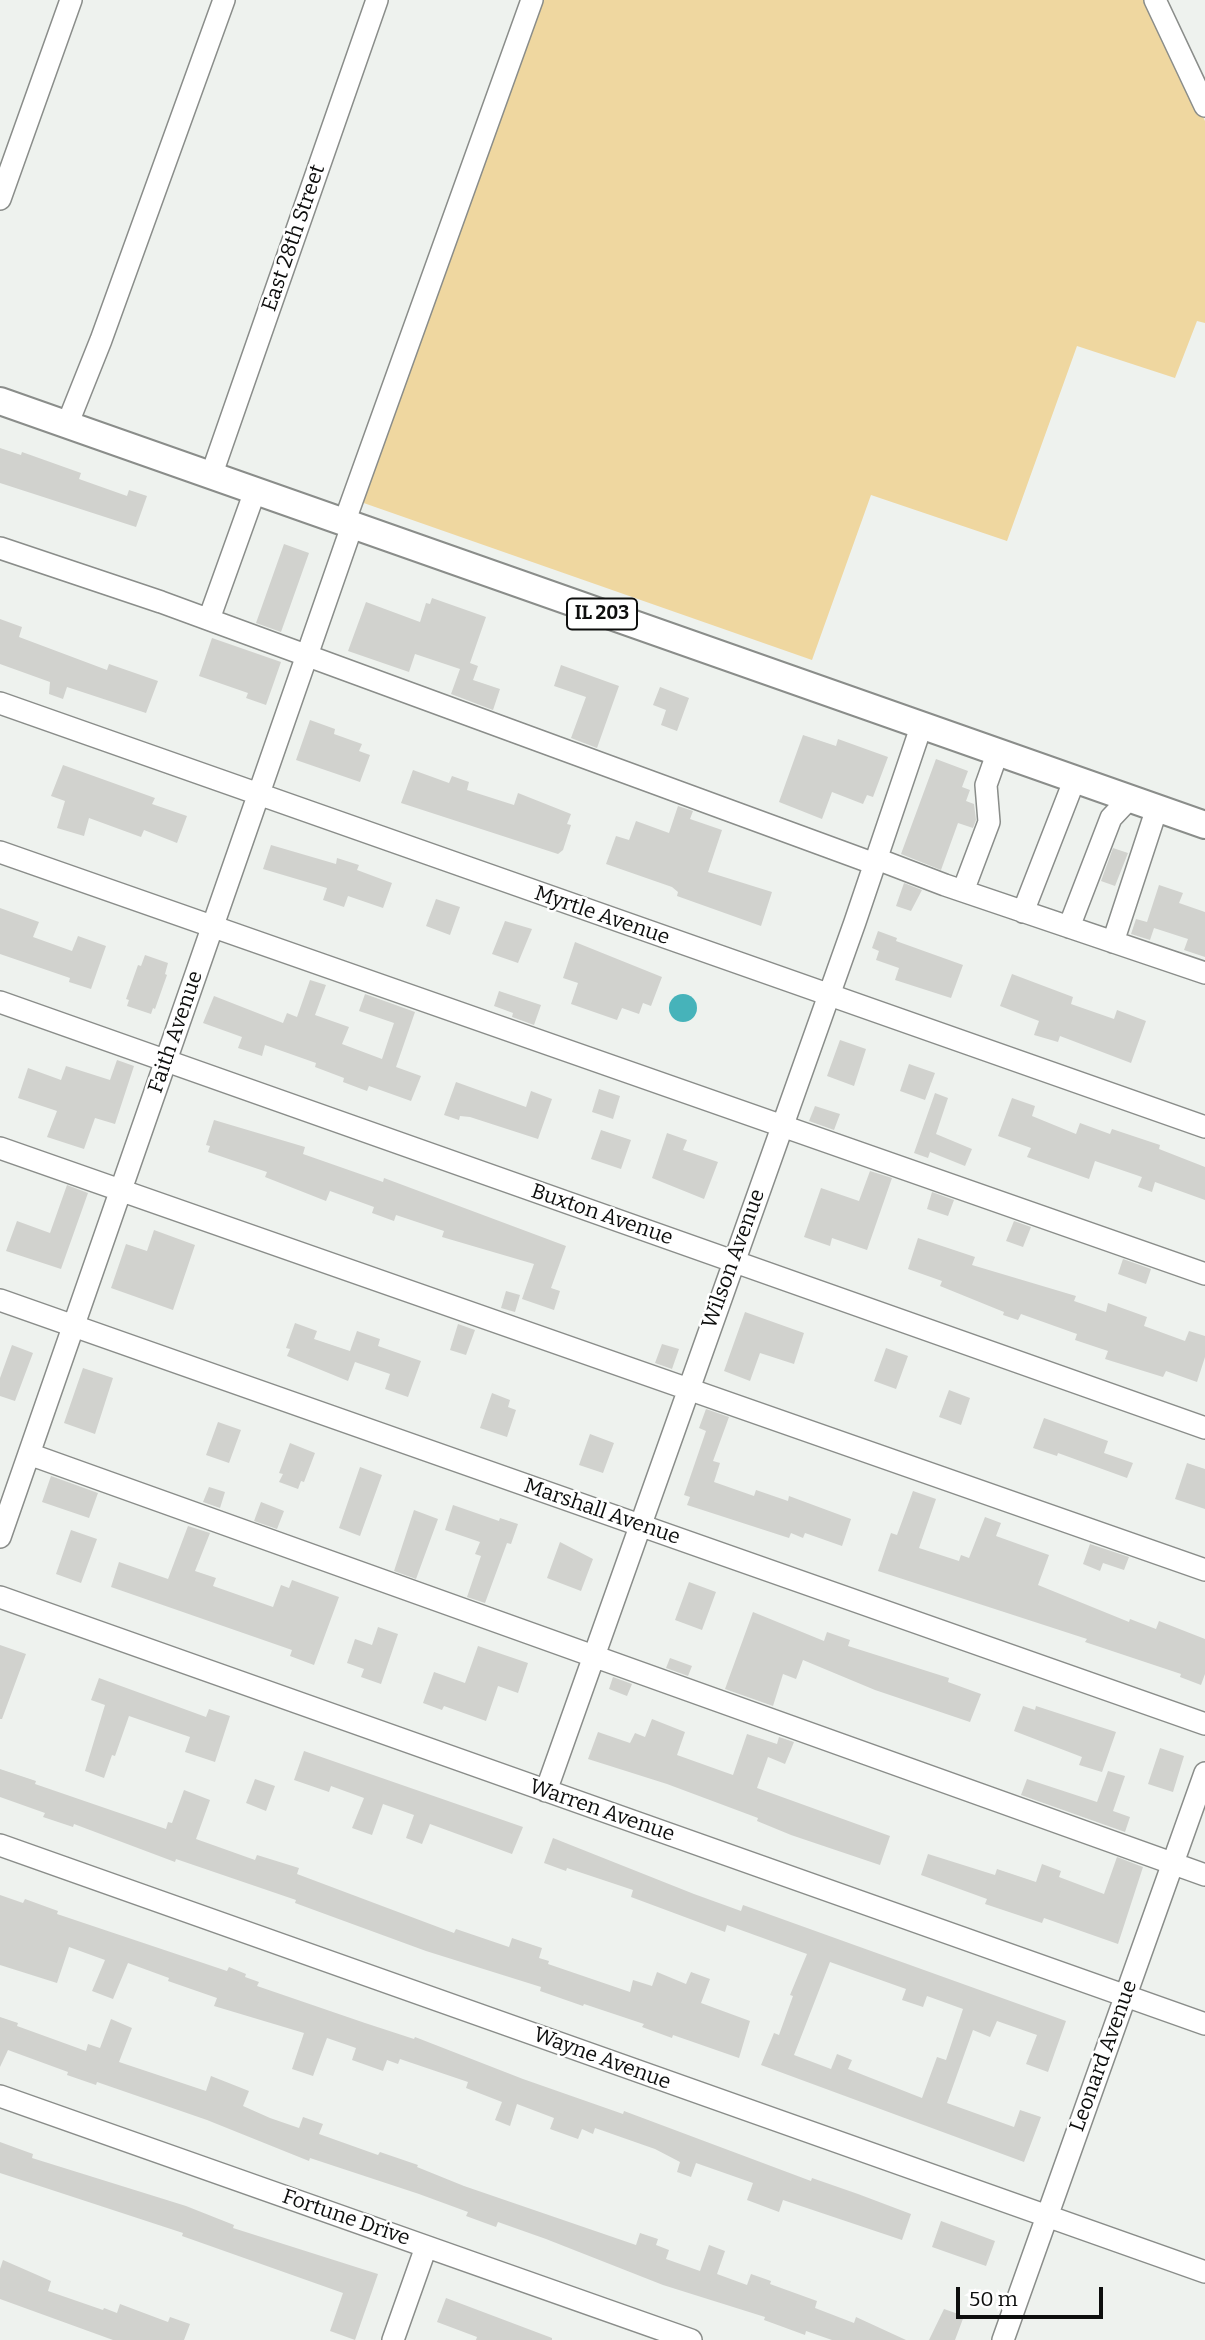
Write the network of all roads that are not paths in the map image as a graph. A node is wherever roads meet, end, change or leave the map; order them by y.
1 (71, 0) edge
2 (224, 0) edge
3 (377, 0) edge
4 (532, 0) edge
5 (1155, 0) edge
6 (1205, 106) edge
7 (0, 199) edge
8 (0, 401) edge
9 (66, 425) junction
10 (211, 476) junction
11 (255, 491) junction
12 (348, 524) junction
13 (0, 548) edge
14 (209, 620) junction
15 (307, 655) junction
16 (0, 703) edge
17 (921, 727) junction
18 (997, 754) junction
19 (1074, 781) junction
20 (259, 795) junction
21 (1128, 800) junction
22 (1157, 808) junction
23 (1205, 825) edge
24 (0, 852) edge
25 (876, 861) junction
26 (963, 891) junction
27 (1023, 912) junction
28 (214, 925) junction
29 (1069, 927) junction
30 (1113, 942) junction
31 (1205, 973) edge
32 (830, 995) junction
33 (0, 1002) edge
34 (166, 1061) junction
35 (783, 1125) junction
36 (1205, 1127) edge
37 (0, 1148) edge
38 (120, 1192) junction
39 (733, 1261) junction
40 (1205, 1274) edge
41 (0, 1300) edge
42 (74, 1326) junction
43 (688, 1389) junction
44 (1205, 1428) edge
45 (29, 1454) junction
46 (640, 1525) junction
47 (0, 1537) edge
48 (1205, 1570) edge
49 (0, 1597) edge
50 (593, 1657) junction
51 (1205, 1724) edge
52 (1205, 1773) edge
53 (546, 1791) junction
54 (0, 1845) edge
55 (1172, 1863) junction
56 (1205, 1875) edge
57 (1125, 1996) junction
58 (1205, 2024) edge
59 (0, 2096) edge
60 (1046, 2216) junction
61 (426, 2247) junction
62 (1205, 2272) edge
63 (393, 2340) edge
64 (691, 2340) edge
65 (1003, 2340) edge

1 - 7 street
2 - 9 street
3 - 10 street, East 28th Street
4 - 12 street, Faith Avenue
5 - 6 street
8 - 9 main road, IL 203
9 - 10 main road, IL 203
10 - 11 main road, IL 203
11 - 12 main road, IL 203
11 - 14 street
12 - 15 street, Faith Avenue
12 - 17 main road, IL 203
13 - 14 street
14 - 15 street
15 - 20 street, Faith Avenue
15 - 25 street
16 - 20 street, Myrtle Avenue
17 - 18 main road, IL 203
17 - 25 street, Wilson Avenue
18 - 19 main road, IL 203
18 - 26 street
19 - 21 main road, IL 203
19 - 27 street
20 - 28 street, Faith Avenue
20 - 32 street, Myrtle Avenue
21 - 22 main road, IL 203
21 - 29 street
22 - 23 main road, IL 203
22 - 30 street
24 - 28 street
25 - 26 street
25 - 32 street, Wilson Avenue
26 - 27 street
27 - 29 street
28 - 34 street, Faith Avenue
28 - 35 street
29 - 30 street
30 - 31 street
32 - 35 street, Wilson Avenue
32 - 36 street, Myrtle Avenue
33 - 34 street, Buxton Avenue
34 - 38 street, Faith Avenue
34 - 39 street, Buxton Avenue
35 - 39 street, Wilson Avenue
35 - 40 street
37 - 38 street
38 - 42 street, Faith Avenue
38 - 43 street
39 - 43 street, Wilson Avenue
39 - 44 street, Buxton Avenue
41 - 42 street, Marshall Avenue
42 - 45 street, Faith Avenue
42 - 46 street, Marshall Avenue
43 - 46 street, Wilson Avenue
43 - 48 street
45 - 47 street, Faith Avenue
45 - 50 street
46 - 50 street, Wilson Avenue
46 - 51 street, Marshall Avenue
49 - 53 street, Warren Avenue
50 - 53 street, Wilson Avenue
50 - 55 street
52 - 55 street, Leonard Avenue
53 - 57 street, Warren Avenue
54 - 60 street, Wayne Avenue
55 - 56 street
55 - 57 street, Leonard Avenue
57 - 58 street, Warren Avenue
57 - 60 street, Leonard Avenue
59 - 61 street, Fortune Drive
60 - 62 street, Wayne Avenue
60 - 65 street, Leonard Avenue
61 - 63 street
61 - 64 street, Fortune Drive

